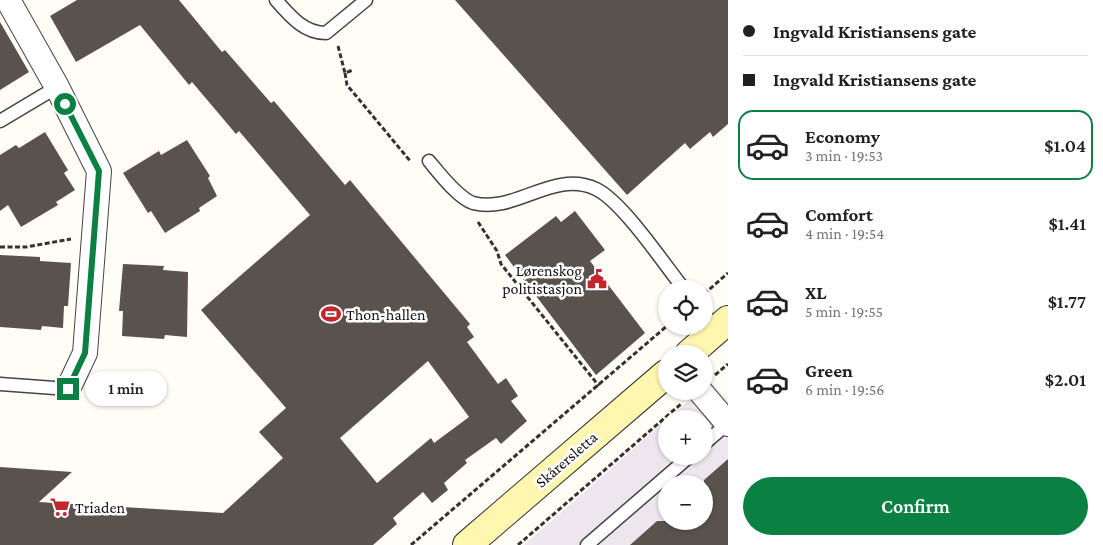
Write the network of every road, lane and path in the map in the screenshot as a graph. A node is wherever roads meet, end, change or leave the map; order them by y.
1 (8, 0) edge
2 (276, 0) edge
3 (366, 0) edge
4 (345, 73) dead end
5 (57, 87) junction
6 (0, 122) edge
7 (429, 161) dead end
8 (416, 166) dead end
9 (475, 217) dead end
10 (94, 234) junction
11 (0, 247) edge
12 (728, 273) edge
13 (677, 280) edge
14 (713, 286) edge
15 (716, 321) edge
16 (658, 334) edge
17 (696, 345) edge
18 (728, 364) edge
19 (713, 377) edge
20 (658, 381) edge
21 (0, 384) edge
22 (599, 386) junction
23 (68, 389) joint
24 (687, 400) edge
25 (708, 400) edge
26 (728, 424) edge
27 (713, 436) edge
28 (680, 465) edge
29 (411, 545) edge
30 (467, 545) edge
31 (518, 545) edge
32 (587, 545) edge

1 - 5 street
2 - 3 lane
4 - 8 path
5 - 6 lane
5 - 10 street
7 - 13 lane
9 - 22 path
10 - 11 path
10 - 23 street
12 - 14 path
15 - 17 street
16 - 22 path
18 - 19 path
20 - 30 street, Skårersletta
21 - 23 lane
22 - 29 path
24 - 31 path
25 - 26 street
26 - 27 lane
28 - 32 lane

